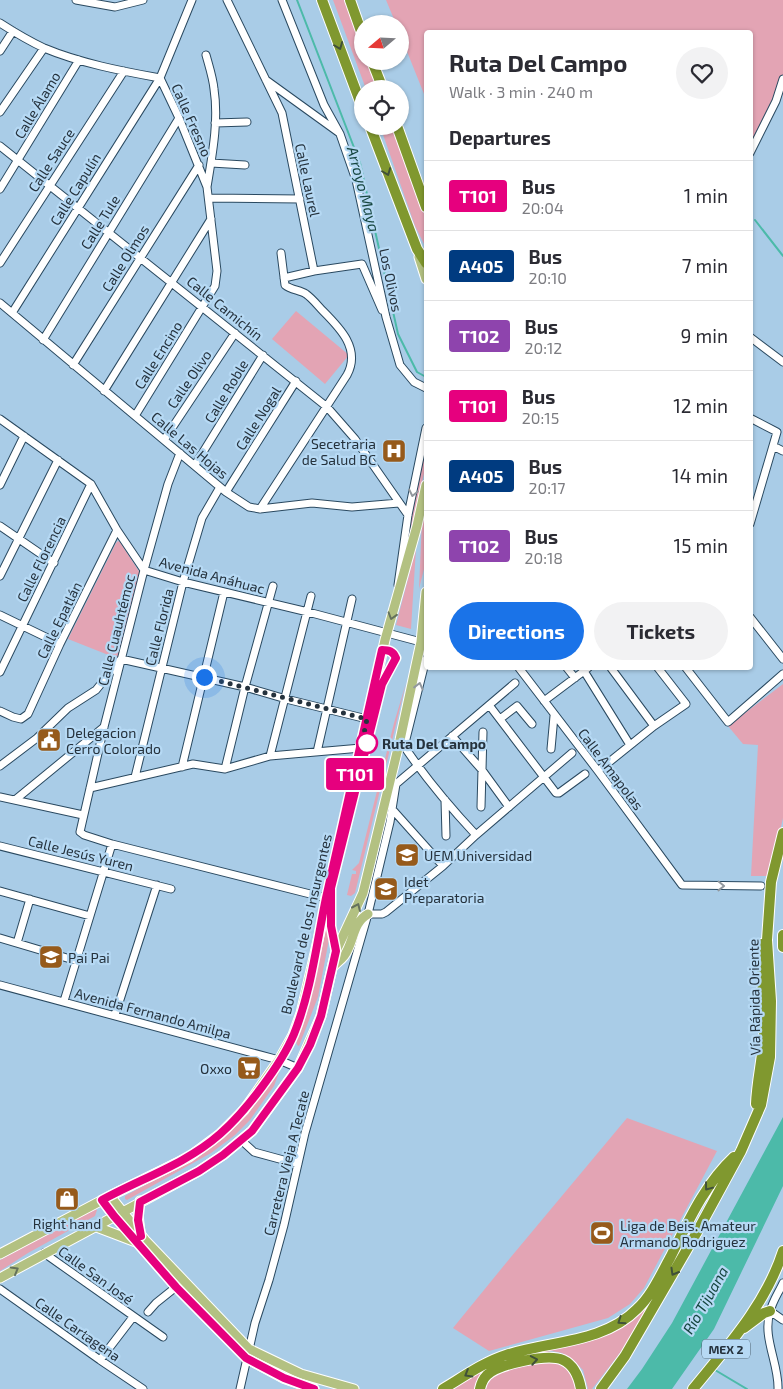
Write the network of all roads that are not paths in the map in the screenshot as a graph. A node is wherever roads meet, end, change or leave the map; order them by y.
1 (76, 0) edge
2 (143, 0) edge
3 (192, 0) edge
4 (227, 0) edge
5 (282, 0) edge
6 (322, 0) edge
7 (350, 0) edge
8 (355, 15) edge
9 (0, 23) edge
10 (13, 31) junction
11 (44, 48) junction
12 (0, 51) edge
13 (206, 54) dead end
14 (79, 60) junction
15 (124, 71) junction
16 (160, 78) junction
17 (264, 78) junction
18 (783, 79) edge
19 (354, 86) edge
20 (0, 112) edge
21 (179, 118) junction
22 (247, 122) dead end
23 (215, 123) junction
24 (340, 134) junction
25 (373, 135) edge
26 (399, 135) edge
27 (0, 146) edge
28 (753, 147) edge
29 (19, 160) junction
30 (211, 163) junction
31 (199, 165) junction
32 (245, 165) dead end
33 (50, 185) junction
34 (207, 188) junction
35 (0, 189) edge
36 (209, 198) junction
37 (300, 199) junction
38 (424, 202) edge
39 (78, 207) junction
40 (212, 219) junction
41 (108, 232) junction
42 (417, 249) junction
43 (281, 253) dead end
44 (140, 257) junction
45 (424, 260) edge
46 (0, 263) edge
47 (314, 271) junction
48 (424, 272) edge
49 (284, 278) junction
50 (172, 282) junction
51 (0, 303) edge
52 (202, 307) junction
53 (12, 313) junction
54 (386, 317) junction
55 (235, 333) junction
56 (753, 339) edge
57 (43, 340) junction
58 (263, 355) junction
59 (783, 362) edge
60 (73, 365) junction
61 (296, 381) junction
62 (424, 387) edge
63 (104, 391) junction
64 (327, 406) junction
65 (135, 416) junction
66 (0, 419) edge
67 (753, 420) edge
68 (24, 436) junction
69 (424, 438) edge
70 (164, 440) junction
71 (772, 446) junction
72 (783, 451) edge
73 (180, 453) junction
74 (58, 460) junction
75 (195, 465) junction
76 (91, 484) junction
77 (0, 485) edge
78 (223, 490) junction
79 (424, 493) edge
80 (399, 503) junction
81 (260, 509) junction
82 (753, 511) edge
83 (408, 515) junction
84 (0, 526) edge
85 (117, 530) junction
86 (19, 539) junction
87 (54, 563) junction
88 (144, 570) junction
89 (0, 576) edge
90 (183, 582) junction
91 (273, 586) dead end
92 (224, 592) junction
93 (398, 595) junction
94 (312, 596) dead end
95 (352, 599) dead end
96 (267, 602) junction
97 (308, 612) junction
98 (424, 612) edge
99 (0, 615) edge
100 (753, 621) edge
101 (348, 622) junction
102 (21, 626) junction
103 (386, 634) junction
104 (421, 642) junction
105 (60, 644) junction
106 (122, 659) junction
107 (783, 659) edge
108 (424, 666) edge
109 (162, 667) junction
110 (521, 670) edge
111 (569, 670) edge
112 (585, 670) edge
113 (587, 670) edge
114 (612, 670) edge
115 (660, 670) edge
116 (688, 670) edge
117 (0, 672) edge
118 (783, 674) edge
119 (204, 677) junction
120 (575, 678) junction
121 (515, 683) dead end
122 (245, 686) junction
123 (286, 699) junction
124 (544, 701) junction
125 (489, 704) junction
126 (327, 708) junction
127 (0, 711) edge
128 (554, 716) junction
129 (500, 718) junction
130 (367, 719) junction
131 (532, 724) dead end
132 (654, 726) junction
133 (104, 727) junction
134 (483, 732) dead end
135 (452, 736) junction
136 (402, 743) junction
137 (630, 745) junction
138 (361, 748) junction
139 (551, 749) dead end
140 (317, 752) junction
141 (572, 753) dead end
142 (270, 756) junction
143 (0, 766) edge
144 (417, 766) junction
145 (182, 767) junction
146 (225, 769) junction
147 (482, 770) junction
148 (598, 771) junction
149 (585, 774) dead end
150 (135, 777) junction
151 (544, 778) junction
152 (392, 785) junction
153 (90, 788) junction
154 (0, 797) edge
155 (15, 800) junction
156 (445, 800) junction
157 (385, 801) junction
158 (481, 807) dead end
159 (509, 807) junction
160 (393, 810) junction
161 (83, 815) junction
162 (783, 833) edge
163 (476, 835) junction
164 (446, 836) dead end
165 (112, 844) junction
166 (0, 846) edge
167 (443, 866) junction
168 (104, 871) junction
169 (157, 885) junction
170 (760, 886) joint
171 (171, 890) dead end
172 (0, 891) edge
173 (326, 898) junction
174 (30, 899) junction
175 (368, 914) junction
176 (90, 916) junction
177 (783, 935) edge
178 (0, 938) edge
179 (16, 943) junction
180 (783, 947) edge
181 (77, 961) junction
182 (331, 968) junction
183 (0, 985) edge
184 (64, 1001) junction
185 (115, 1015) junction
186 (279, 1060) junction
187 (298, 1068) junction
188 (755, 1118) junction
189 (241, 1140) junction
190 (741, 1151) junction
191 (298, 1164) junction
192 (106, 1198) junction
193 (140, 1202) junction
194 (117, 1214) junction
195 (94, 1226) junction
196 (139, 1239) junction
197 (783, 1251) edge
198 (44, 1253) junction
199 (0, 1254) edge
200 (783, 1270) edge
201 (0, 1278) edge
202 (783, 1284) edge
203 (176, 1287) junction
204 (0, 1289) edge
205 (756, 1307) junction
206 (770, 1312) junction
207 (133, 1317) junction
208 (783, 1320) edge
209 (140, 1322) junction
210 (741, 1330) junction
211 (163, 1337) dead end
212 (249, 1349) junction
213 (246, 1358) junction
214 (100, 1360) junction
215 (143, 1389) edge
216 (240, 1389) edge
217 (314, 1389) edge
218 (354, 1389) edge
219 (443, 1389) edge
220 (480, 1389) edge
221 (582, 1389) edge
222 (601, 1389) edge
223 (693, 1389) edge
224 (778, 1389) edge

1 - 2 street
3 - 16 street
4 - 17 street, Calle Laurel
5 - 24 street, Los Olivos
6 -> 19 highway
7 - 8 highway
9 - 10 street, Calle Fresno
10 - 11 street, Calle Fresno
10 - 12 street
11 - 14 street, Calle Fresno
11 - 20 street
13 - 23 street
14 - 15 street, Calle Fresno
14 - 29 street, Calle Álamo
15 - 16 street, Calle Fresno
15 - 33 street, Calle Sauce
16 - 21 street, Calle Fresno
16 - 39 street, Calle Capulín
17 - 24 street
17 - 37 street, Calle Laurel
18 - 28 street
21 - 31 street, Calle Fresno
21 - 41 street, Calle Tule
22 - 23 street
23 - 30 street
24 - 54 street, Los Olivos
25 -> 42 highway
26 - 38 highway
27 - 29 street, Calle Camichín
29 - 33 street, Calle Camichín
29 - 35 street, Calle Álamo
30 - 32 street
30 - 34 street
31 - 34 street, Calle Fresno
31 - 44 street, Calle Olmos
33 - 39 street, Calle Camichín
33 - 46 street, Calle Sauce
34 - 36 street, Calle Fresno
36 - 37 street
36 - 40 street, Calle Fresno
37 - 47 street, Calle Laurel
39 - 41 street, Calle Camichín
39 - 53 street, Calle Capulín
40 - 50 street
40 - 52 street, Calle Fresno
41 - 44 street, Calle Camichín
41 - 57 street, Calle Tule
42 - 45 highway
42 - 48 main road
43 - 49 street
44 - 50 street, Calle Camichín
44 - 60 street, Calle Olmos
47 - 49 street
47 - 54 street
49 - 64 street
50 - 52 street, Calle Camichín
50 - 63 street
51 - 53 street, Calle Las Hojas
52 - 55 street, Calle Camichín
52 - 65 street, Calle Encino
53 - 57 street, Calle Las Hojas
54 - 62 street, Los Olivos
55 - 58 street, Calle Camichín
55 - 70 street, Calle Olivo
56 - 59 street
57 - 60 street, Calle Las Hojas
58 - 61 street, Calle Camichín
58 - 75 street, Calle Roble
60 - 63 street, Calle Las Hojas
61 - 64 street, Calle Camichín
61 - 78 street, Calle Nogal
63 - 65 street, Calle Las Hojas
64 - 80 street, Calle Camichín
64 - 81 street
65 - 70 street, Calle Las Hojas
66 - 68 street, Avenida Anáhuac
67 - 71 street
68 - 74 street, Avenida Anáhuac
68 - 77 street
69 -> 83 street
70 - 73 street, Calle Las Hojas
71 - 72 street
71 - 82 street
73 - 75 street, Calle Las Hojas
73 - 88 street, Calle Cuauhtémoc
74 - 76 street, Avenida Anáhuac
74 - 86 street
75 - 78 street, Calle Las Hojas
76 - 85 street, Avenida Anáhuac
76 - 87 street, Calle Florencia
78 - 81 street, Calle Las Hojas
78 - 90 street, Calle Florida
79 - 93 main road, Boulevard de los Insurgentes
80 - 81 street, Calle Las Hojas
80 - 83 street, Calle Camichín
83 - 93 street
84 - 86 street
85 - 88 street, Avenida Anáhuac
85 - 105 street, Calle Epatlán
86 - 87 street
86 - 89 street
87 - 102 street, Calle Florencia
88 - 90 street, Avenida Anáhuac
88 - 106 street, Calle Cuauhtémoc
90 - 92 street, Avenida Anáhuac
90 - 109 street, Calle Florida
91 - 96 street
92 - 96 street, Avenida Anáhuac
92 - 119 street
93 -> 103 main road, Boulevard de los Insurgentes
94 - 97 street
95 - 101 street
96 - 97 street, Avenida Anáhuac
96 - 122 street
97 - 101 street, Avenida Anáhuac
97 - 123 street
98 - 104 main road
99 - 102 street
100 - 107 street
101 - 103 street, Avenida Anáhuac
101 - 126 street
102 - 105 street
102 - 117 street, Calle Florencia
103 - 104 street, Avenida Anáhuac
103 - 130 main road, Boulevard de los Insurgentes
104 - 136 main road
105 - 127 street, Calle Epatlán
106 - 109 street
106 - 133 street, Calle Cuauhtémoc
106 - 143 street
136 -> 108 street
109 - 119 street
109 - 150 street, Calle Florida
110 - 124 street, Calle Amapolas
111 - 120 street
112 - 120 street
113 - 137 street
114 - 132 street
115 - 132 street
116 - 118 street
119 - 122 street
119 - 145 street
120 - 124 street
121 - 125 street
122 - 123 street
122 - 146 street
123 - 126 street
123 - 142 street
124 - 128 street, Calle Amapolas
125 - 129 street
125 - 135 street
126 - 130 street
126 - 140 street
128 - 139 street
128 - 148 street, Calle Amapolas
129 - 131 street
129 - 151 street
130 - 138 main road, Boulevard de los Insurgentes
132 - 137 street
133 - 153 street, Calle Cuauhtémoc
133 - 155 street
134 - 147 street
135 - 144 street
135 - 147 street
136 - 144 street
136 - 152 main road
137 - 148 street
138 - 140 street
138 - 173 main road, Boulevard de los Insurgentes
140 - 142 street
141 - 151 street
142 - 146 street
144 - 152 street
144 - 156 street
145 - 146 street
145 - 150 street
147 - 158 street
147 - 159 street
148 -> 170 street, Calle Amapolas
149 - 151 street
150 - 153 street
151 - 159 street
152 - 157 main road
152 - 160 street
153 - 161 street, Calle Cuauhtémoc
154 - 155 street
155 - 161 street
156 - 163 street
156 - 164 street
157 - 160 street
182 -> 157 main road
159 - 163 street
160 - 167 street
160 - 175 street
161 - 165 street, Calle Cuauhtémoc
162 - 188 highway, Vía Rápida Oriente
163 - 167 street
165 - 168 street
165 - 173 street, Calle Cuauhtémoc
166 - 168 street, Calle Jesús Yuren
167 - 175 street
168 - 169 street, Calle Jesús Yuren
168 - 176 street
169 - 171 street, Calle Jesús Yuren
169 - 185 street
170 - 188 highway
172 - 174 street
173 - 186 main road, Boulevard de los Insurgentes
174 - 176 street
174 - 179 street
175 - 182 main road
175 - 191 street, Carretera Vieja A Tecate
176 - 181 street
177 - 180 highway
178 - 179 street
179 - 181 street
181 - 184 street
182 - 187 main road
183 - 184 street, Avenida Fernando Amilpa
184 - 185 street, Avenida Fernando Amilpa
185 - 186 street, Avenida Fernando Amilpa
186 - 187 street, Avenida Fernando Amilpa
186 - 192 main road, Boulevard de los Insurgentes
187 - 189 main road
188 - 190 highway, Vía Rápida Oriente
189 - 191 street
189 - 193 main road
190 -> 219 highway
190 -> 222 highway, Vía Rápida Oriente
191 - 212 street, Carretera Vieja A Tecate
192 - 194 main road
192 - 199 main road, Boulevard de los Insurgentes
193 - 194 main road
193 - 196 main road
194 - 195 main road
194 - 196 main road
195 - 196 main road
195 - 198 main road
196 - 203 main road
196 - 212 main road
197 - 205 highway, MEX 2
201 -> 198 main road
198 - 207 street, Calle San José
200 - 205 highway
202 - 206 street
203 - 209 street
203 - 213 main road
204 - 214 street, Calle Cartagena
205 - 210 highway, MEX 2
206 - 208 street
206 - 210 highway
206 - 224 street
207 - 209 street, Calle San José
207 - 214 street
209 - 211 street, Calle San José
210 - 223 highway, MEX 2
212 - 213 street, Carretera Vieja A Tecate
212 - 218 main road
213 - 216 street, Carretera Vieja A Tecate
213 - 217 main road
214 - 215 street, Calle Cartagena
220 -> 221 highway

